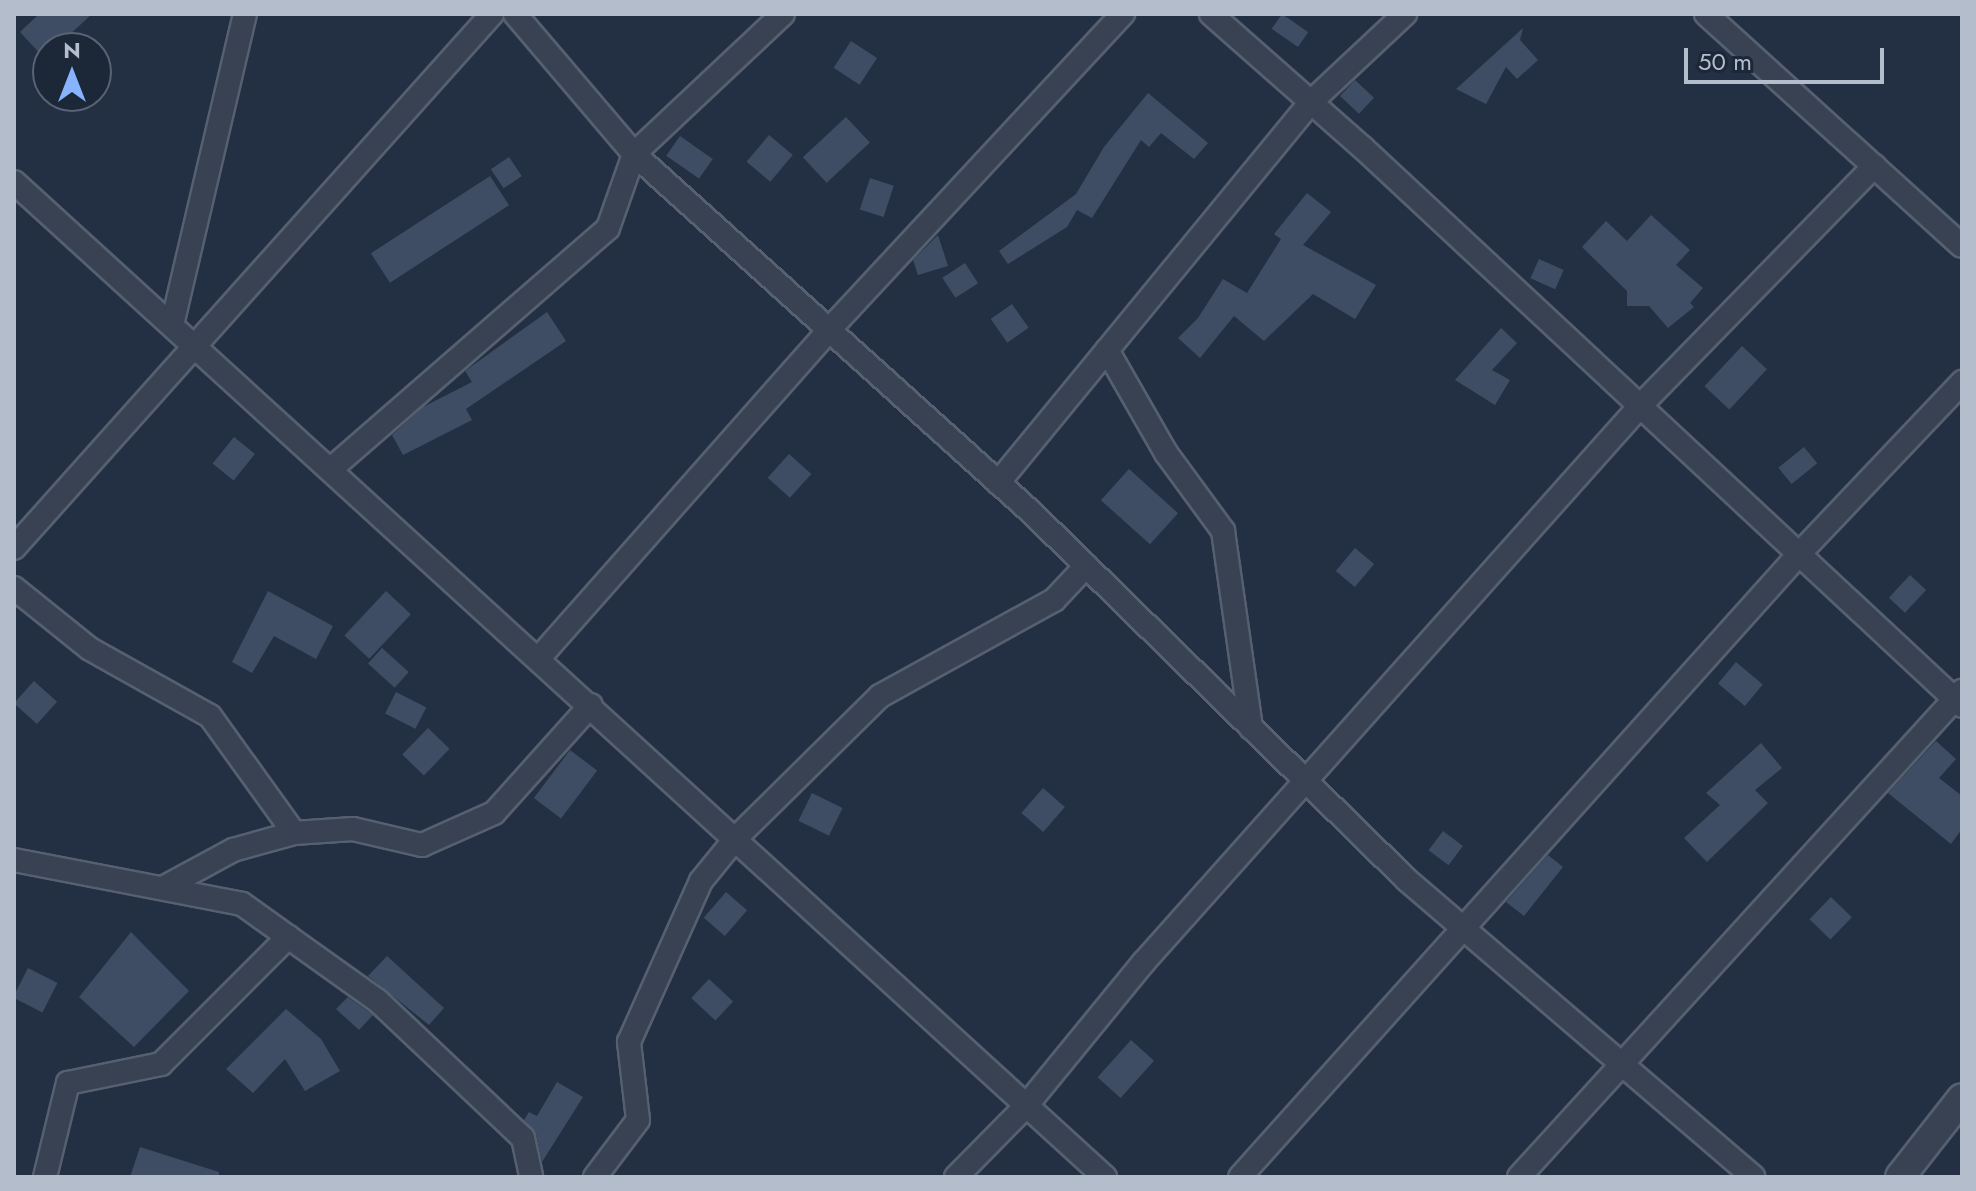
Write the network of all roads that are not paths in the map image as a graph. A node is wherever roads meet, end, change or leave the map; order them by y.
1 (245, 14) edge
2 (492, 14) edge
3 (515, 14) edge
4 (783, 14) edge
5 (1123, 14) edge
6 (1211, 14) edge
7 (1405, 14) edge
8 (1706, 14) edge
9 (1311, 102) junction
10 (634, 154) junction
11 (1874, 166) junction
12 (14, 182) edge
13 (1962, 246) edge
14 (172, 325) junction
15 (829, 330) junction
16 (196, 347) junction
17 (1107, 350) junction
18 (1962, 382) edge
19 (1641, 405) junction
20 (331, 469) junction
21 (998, 483) junction
22 (14, 548) edge
23 (1800, 553) junction
24 (1086, 566) junction
25 (14, 588) edge
26 (539, 658) junction
27 (1960, 699) edge
28 (591, 705) junction
29 (1251, 728) junction
30 (1308, 784) junction
31 (294, 833) junction
32 (736, 838) junction
33 (14, 860) edge
34 (163, 888) junction
35 (1465, 930) junction
36 (288, 937) junction
37 (1619, 1062) junction
38 (1962, 1098) edge
39 (1026, 1106) junction
40 (45, 1177) edge
41 (531, 1177) edge
42 (595, 1177) edge
43 (956, 1177) edge
44 (1105, 1177) edge
45 (1240, 1177) edge
46 (1519, 1177) edge
47 (1753, 1177) edge
48 (1900, 1177) edge

1 - 14 street
2 - 16 street
3 - 10 street
4 - 10 street
5 - 15 street
6 - 9 street
7 - 9 street
8 - 11 street
9 - 17 street
9 - 19 street
10 - 15 street
10 - 20 street
11 - 13 street
11 - 19 street
12 - 14 street
14 - 16 street
15 - 21 street
15 - 26 street
16 - 20 street
16 - 22 street
17 - 21 street
17 - 29 street
18 - 23 street
19 - 23 street
19 - 30 street
20 - 26 street
21 - 24 street
23 - 27 street
23 - 35 street
24 - 29 street
24 - 32 street
25 - 31 street
26 - 28 street
27 - 37 street
28 - 31 street
28 - 32 street
29 - 30 street
30 - 35 street
30 - 39 street
31 - 34 street
32 - 39 street
32 - 42 street
33 - 34 street
34 - 36 street
35 - 37 street
35 - 45 street
36 - 40 street
36 - 41 street
37 - 46 street
37 - 47 street
38 - 48 street
39 - 43 street
39 - 44 street

